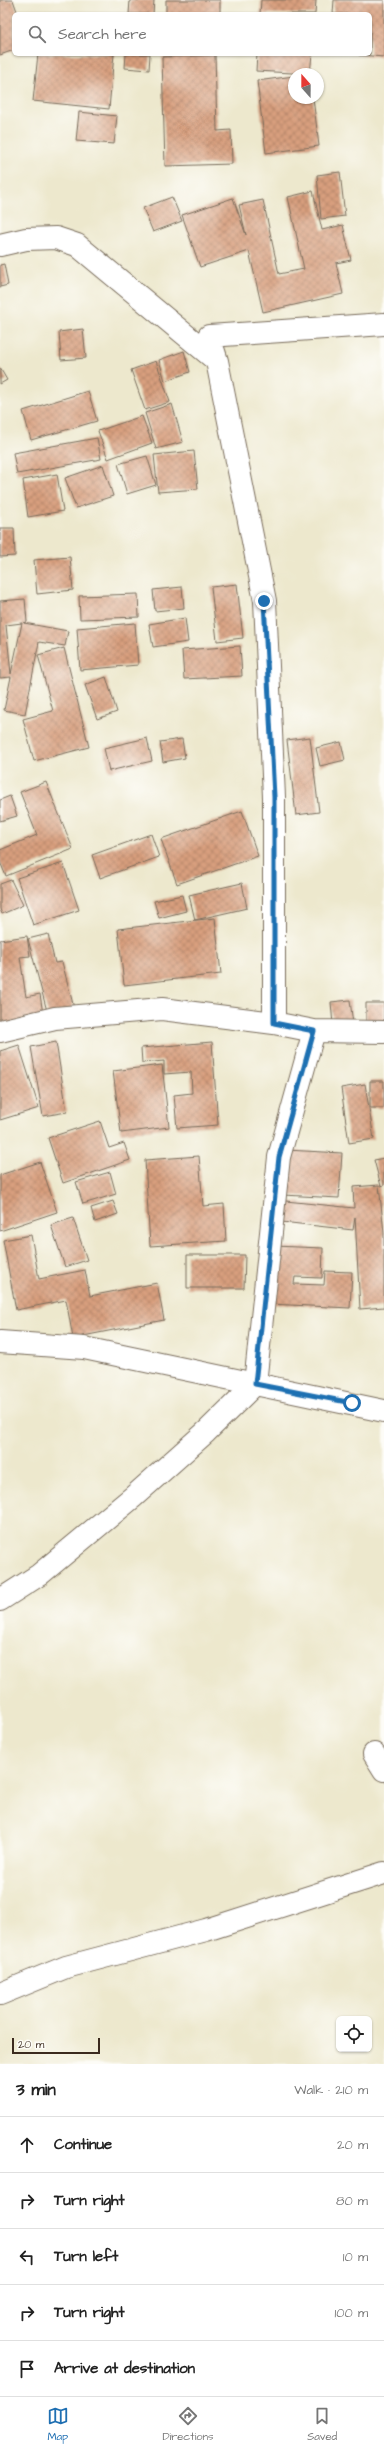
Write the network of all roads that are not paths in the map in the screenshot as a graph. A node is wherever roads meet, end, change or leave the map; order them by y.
1 (0, 245) edge
2 (384, 324) edge
3 (217, 361) junction
4 (274, 1023) junction
5 (0, 1031) edge
6 (314, 1031) junction
7 (384, 1032) edge
8 (0, 1342) edge
9 (255, 1384) junction
10 (384, 1411) edge
11 (0, 1600) edge
12 (384, 1873) edge
13 (0, 1994) edge

1 - 3 street
2 - 3 street
3 - 4 street
4 - 5 street
4 - 6 street
6 - 7 street
6 - 9 street
8 - 9 street
9 - 10 street
9 - 11 street
12 - 13 street

